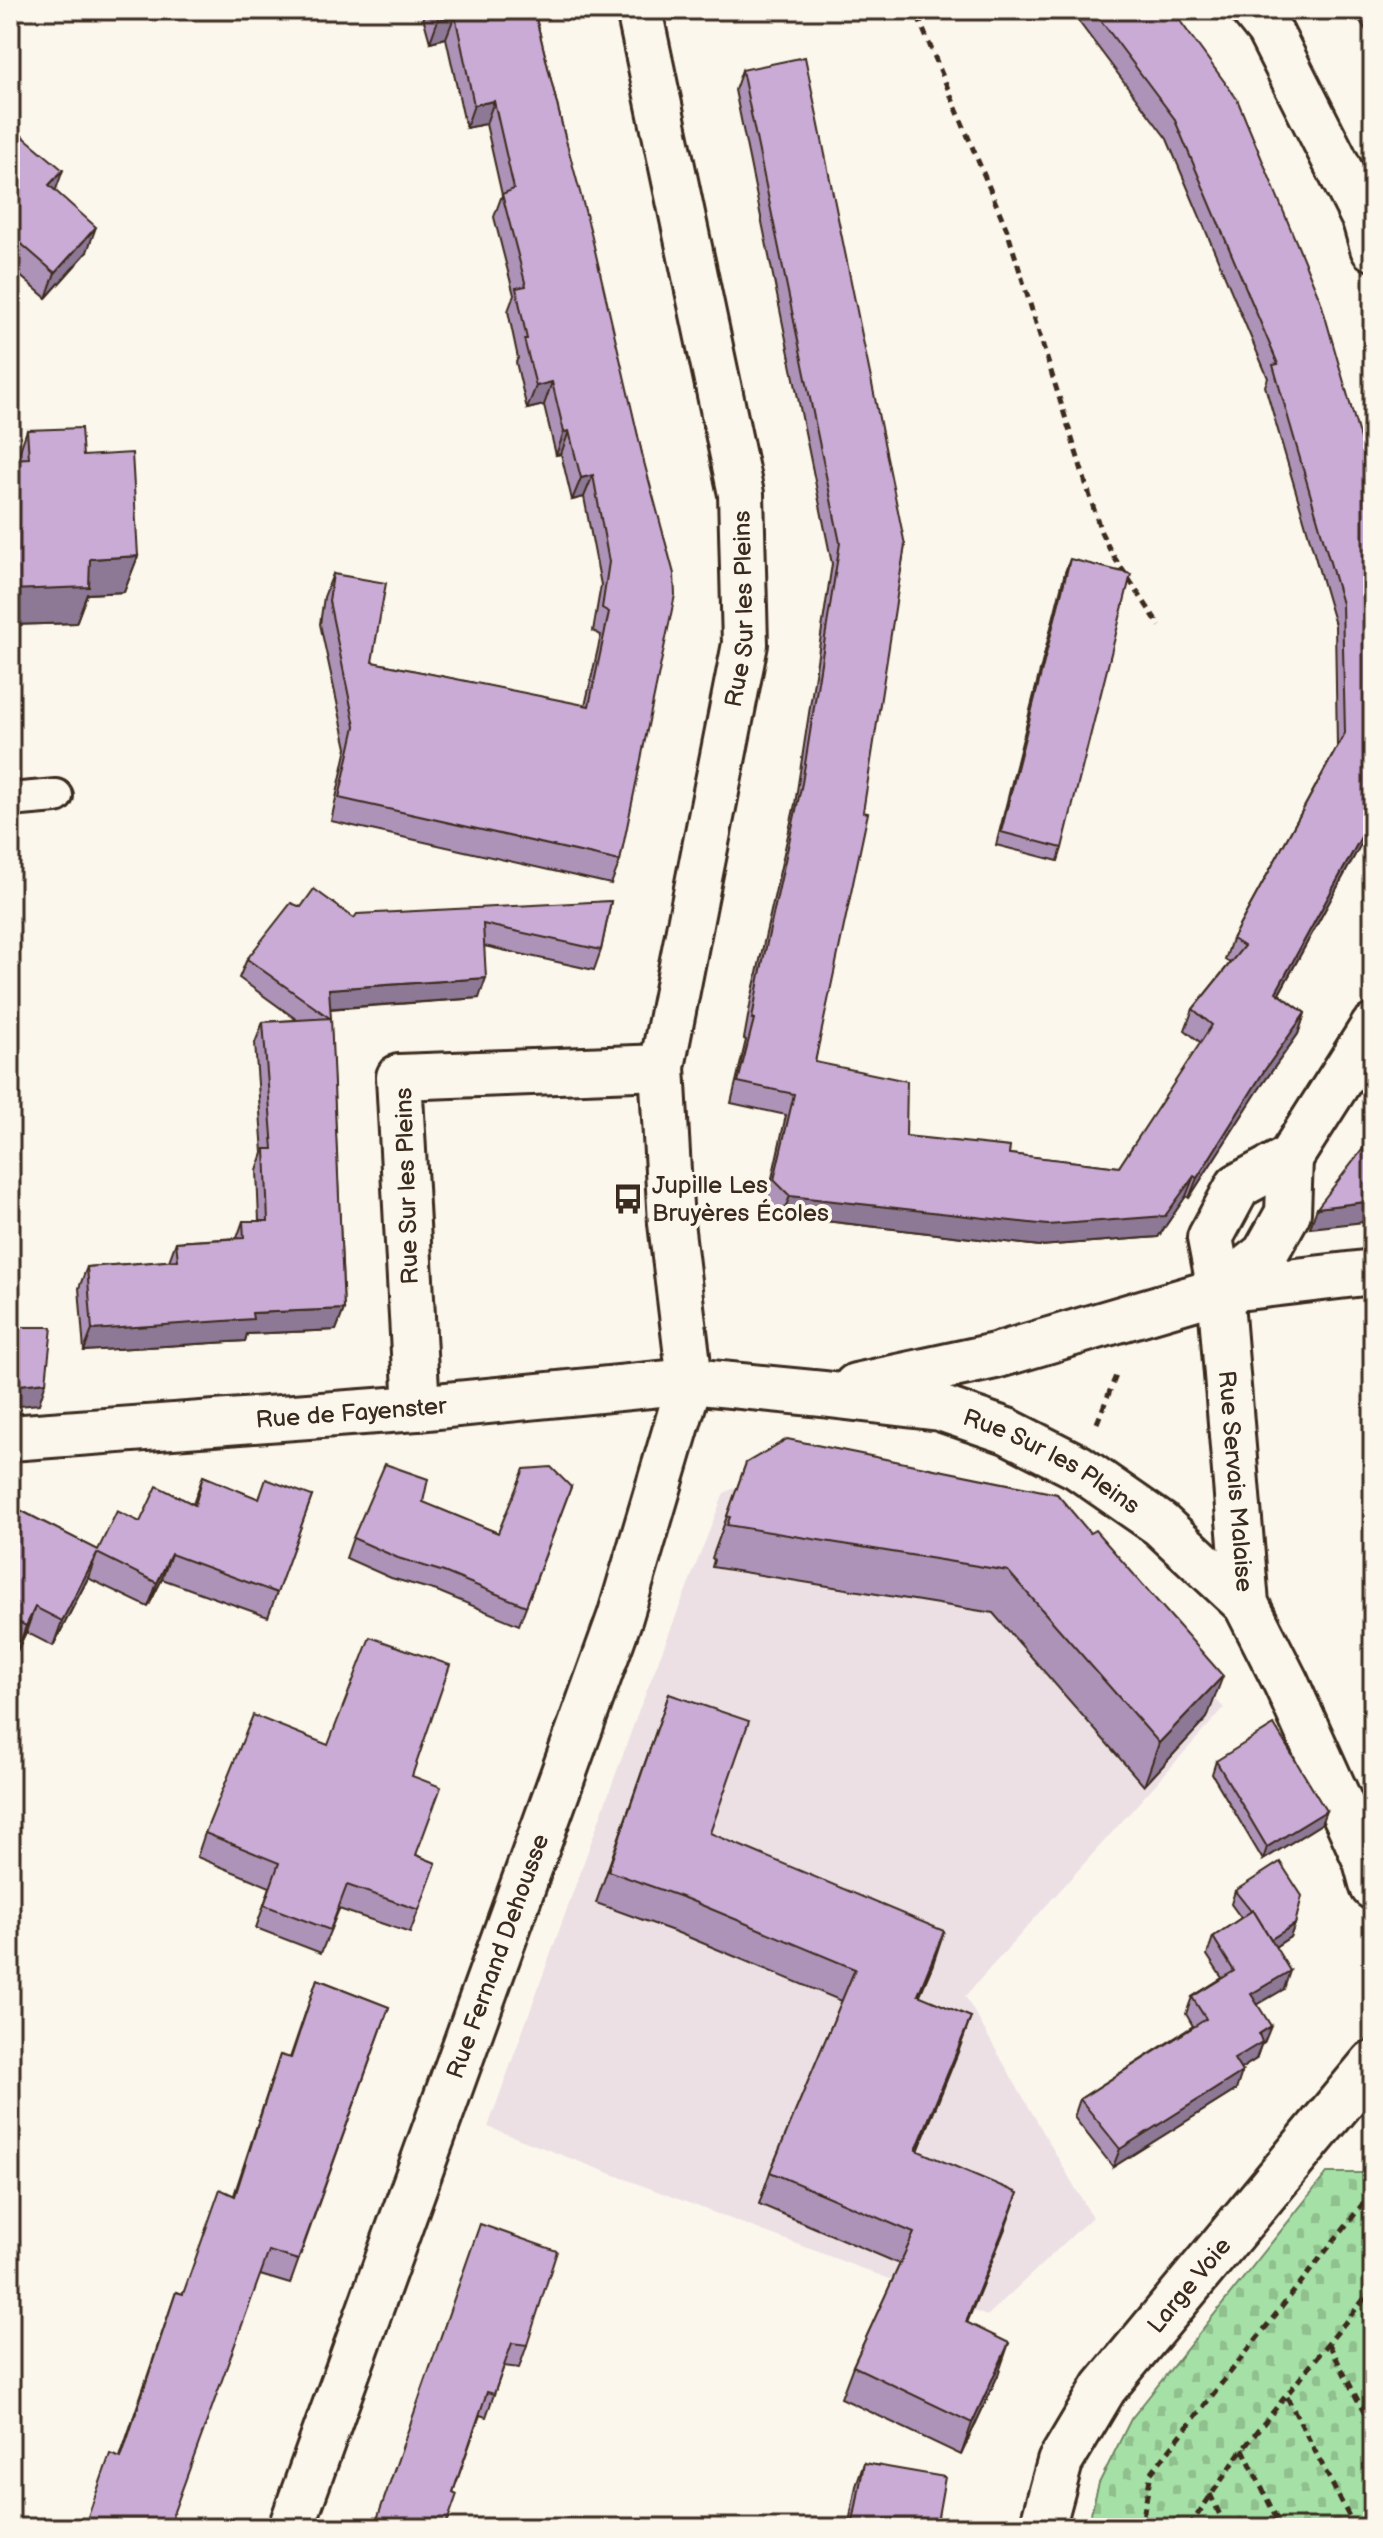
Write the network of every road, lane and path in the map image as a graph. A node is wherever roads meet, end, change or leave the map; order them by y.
1 (639, 10) edge
2 (1253, 10) edge
3 (918, 17) dead end
4 (1373, 248) edge
5 (1160, 626) dead end
6 (56, 796) dead end
7 (10, 800) edge
8 (1373, 1027) edge
9 (662, 1067) junction
10 (1290, 1158) junction
11 (1373, 1272) edge
12 (1220, 1290) junction
13 (1120, 1318) junction
14 (690, 1381) junction
15 (823, 1394) junction
16 (417, 1408) junction
17 (10, 1438) edge
18 (1078, 1467) junction
19 (1246, 1604) junction
20 (1373, 1887) edge
21 (1373, 2063) edge
22 (1373, 2203) edge
23 (1373, 2288) edge
24 (1366, 2297) junction
25 (1373, 2311) edge
26 (1329, 2344) junction
27 (1287, 2397) junction
28 (1373, 2430) edge
29 (1243, 2449) junction
30 (1210, 2494) junction
31 (291, 2528) edge
32 (1042, 2528) edge
33 (1141, 2528) edge
34 (1192, 2528) edge
35 (1226, 2528) edge
36 (1281, 2528) edge
37 (1355, 2528) edge

1 - 9 street, Rue Sur les Pleins
2 - 4 street
3 - 5 path
6 - 7 lane
8 - 10 street
9 - 14 street, Rue Sur les Pleins
9 - 16 street, Rue Sur les Pleins
10 - 12 street
10 - 12 street, Rue Servais Malaise
11 - 12 street
12 - 13 street, Rue Sur les Pleins
12 - 19 street, Rue Servais Malaise
13 - 15 street, Rue Sur les Pleins
13 - 18 path
14 - 15 street, Rue Sur les Pleins
14 - 16 street, Rue de Fayenster
14 - 31 street, Rue Fernand Dehousse
15 - 18 street, Rue Sur les Pleins
16 - 17 street, Rue de Fayenster
18 - 19 street, Rue Sur les Pleins
19 - 20 street, Rue Servais Malaise
21 - 32 street, Large Voie
22 - 33 path
23 - 24 path
24 - 25 path
24 - 26 path
26 - 27 path
26 - 28 path
27 - 29 path
27 - 37 path
29 - 30 path
29 - 36 path
30 - 34 path
30 - 35 path

